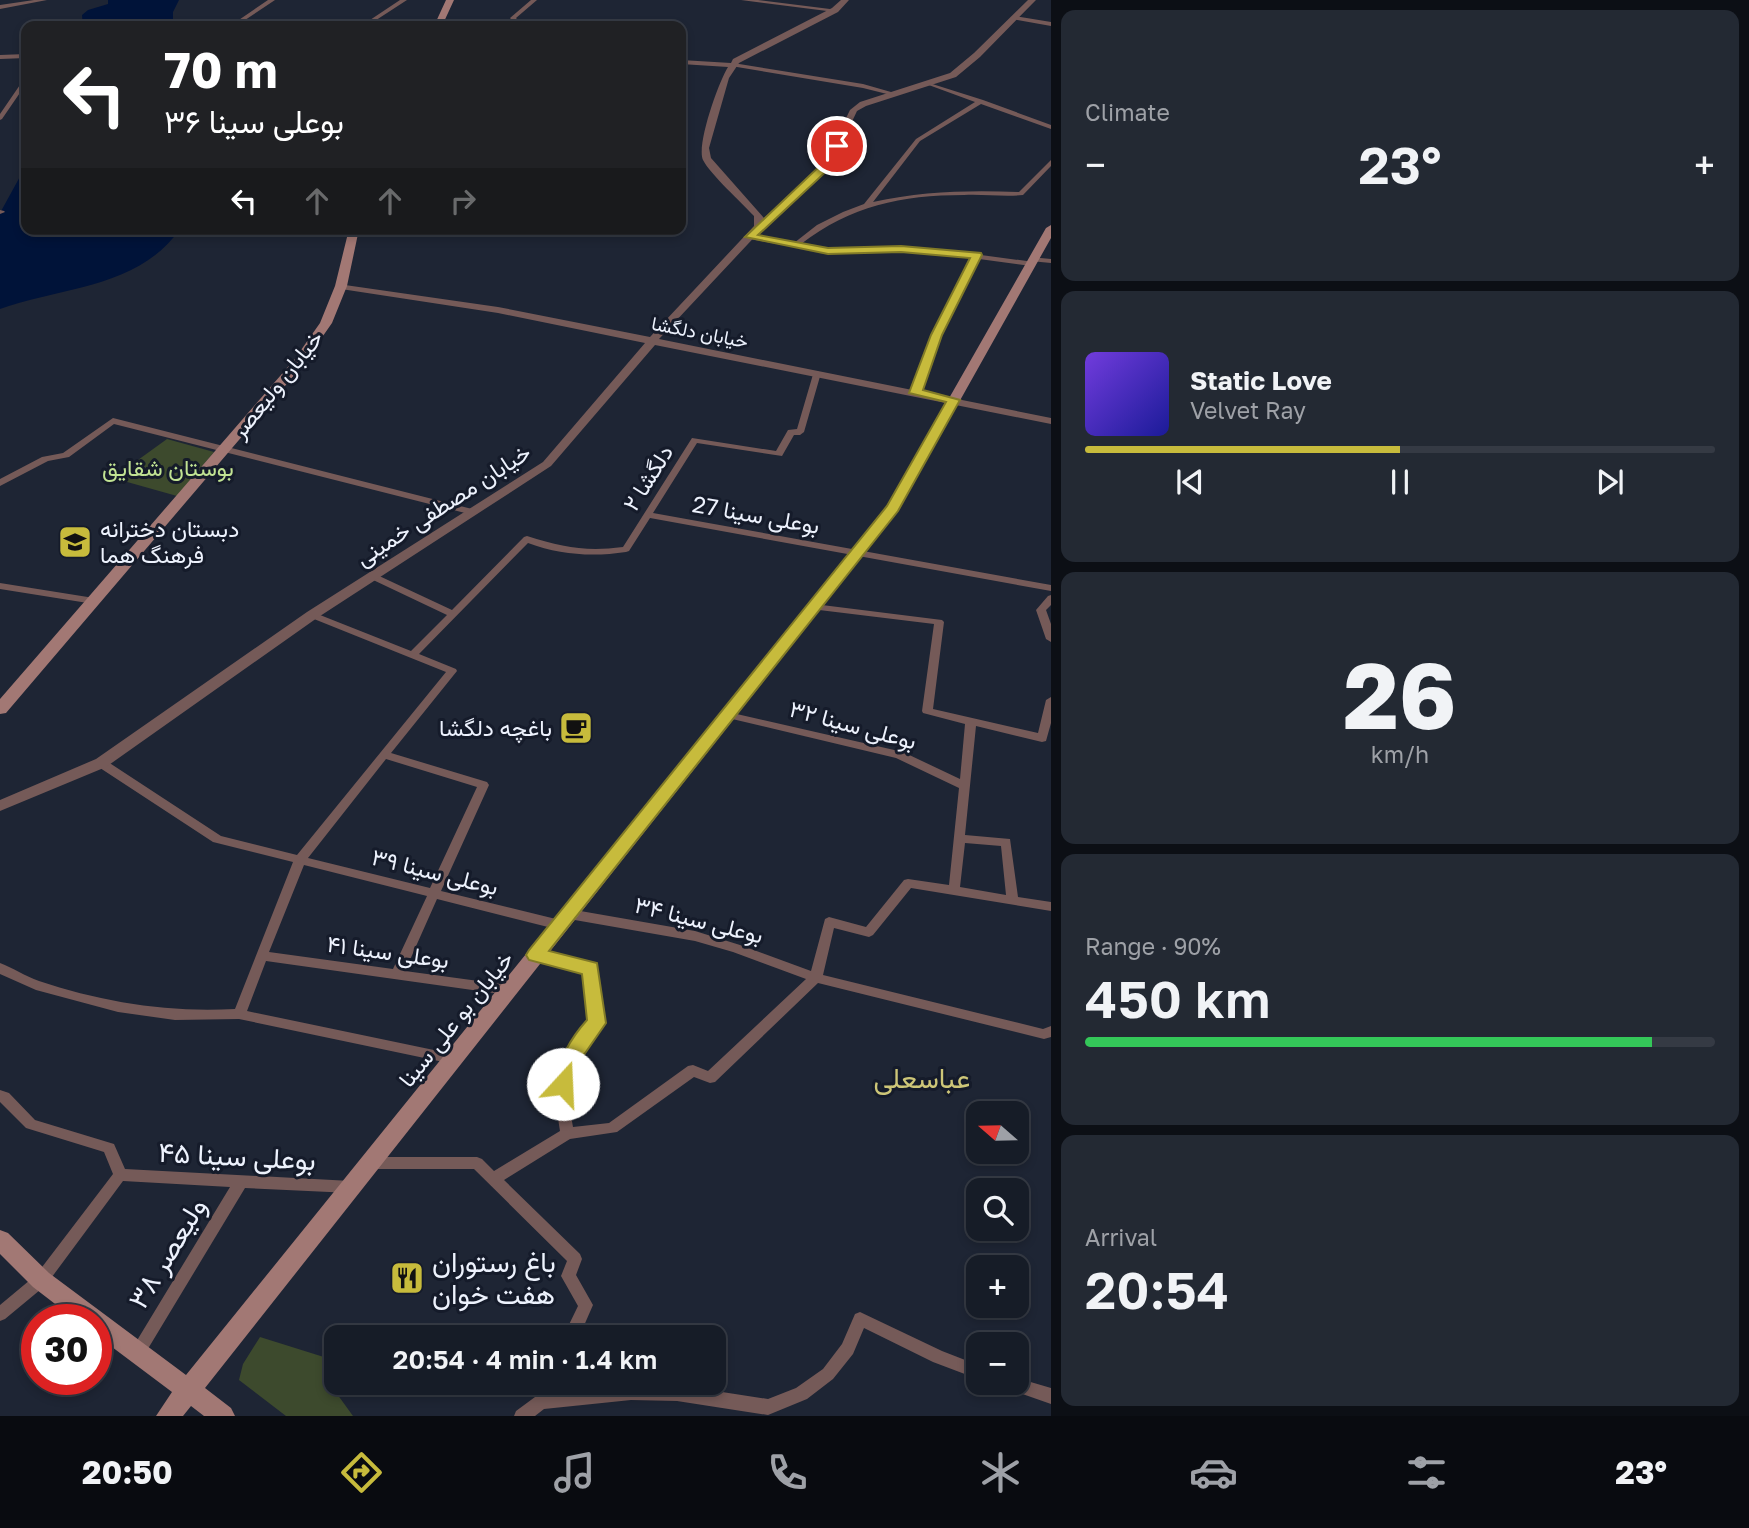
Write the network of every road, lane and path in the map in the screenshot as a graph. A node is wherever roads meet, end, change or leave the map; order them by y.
1 (44, 0) edge
2 (272, 0) edge
3 (404, 0) edge
4 (450, 0) edge
5 (534, 0) edge
6 (744, 0) edge
7 (845, 0) edge
8 (1032, 0) edge
9 (0, 7) edge
10 (835, 10) junction
11 (1014, 19) junction
12 (238, 21) edge
13 (372, 21) edge
14 (440, 21) edge
15 (516, 21) edge
16 (1051, 24) edge
17 (21, 56) edge
18 (0, 57) edge
19 (686, 62) edge
20 (733, 65) junction
21 (929, 83) junction
22 (21, 87) edge
23 (895, 94) junction
24 (0, 101) edge
25 (11, 101) junction
26 (981, 101) junction
27 (0, 118) edge
28 (1051, 127) edge
29 (1051, 162) edge
30 (867, 205) junction
31 (759, 227) junction
32 (1051, 228) edge
33 (353, 235) edge
34 (750, 237) junction
35 (795, 245) junction
36 (977, 255) junction
37 (1038, 262) edge
38 (341, 286) junction
39 (653, 340) junction
40 (817, 373) junction
41 (916, 393) junction
42 (954, 400) junction
43 (1051, 421) edge
44 (225, 449) junction
45 (0, 483) edge
46 (472, 512) junction
47 (648, 514) junction
48 (857, 553) junction
49 (372, 576) junction
50 (0, 586) edge
51 (1051, 588) edge
52 (1051, 598) edge
53 (94, 601) junction
54 (814, 607) junction
55 (453, 614) junction
56 (312, 615) junction
57 (1051, 639) edge
58 (413, 655) junction
59 (1051, 700) edge
60 (0, 709) edge
61 (728, 715) junction
62 (971, 721) junction
63 (384, 755) junction
64 (101, 763) junction
65 (965, 786) junction
66 (0, 806) edge
67 (959, 839) junction
68 (300, 859) junction
69 (954, 891) junction
70 (434, 893) junction
71 (1013, 901) junction
72 (1051, 907) edge
73 (564, 919) junction
74 (536, 955) junction
75 (262, 956) junction
76 (0, 968) edge
77 (397, 975) junction
78 (816, 978) junction
79 (508, 990) junction
80 (239, 1014) junction
81 (1051, 1031) edge
82 (453, 1059) junction
83 (0, 1096) edge
84 (567, 1134) junction
85 (370, 1163) junction
86 (120, 1175) junction
87 (494, 1179) junction
88 (241, 1181) junction
89 (351, 1186) junction
90 (0, 1240) edge
91 (41, 1280) junction
92 (73, 1304) edge
93 (0, 1314) edge
94 (576, 1325) edge
95 (112, 1333) edge
96 (138, 1352) junction
97 (966, 1368) edge
98 (1029, 1389) edge
99 (189, 1390) junction
100 (544, 1395) edge
101 (1051, 1396) edge
102 (541, 1402) junction
103 (168, 1416) edge
104 (223, 1416) edge
105 (522, 1416) edge

1 - 9 street
2 - 12 street
3 - 13 street
4 - 14 main road
5 - 15 street
6 - 10 street
7 - 10 street
8 - 11 street, خیابان مصطفی خمینی
10 - 20 street
11 - 16 street
11 - 21 street, خیابان مصطفی خمینی
17 - 18 street
19 - 20 street
20 - 23 street
20 - 31 street
21 - 23 street, خیابان مصطفی خمینی
21 - 26 street
22 - 25 street
23 - 31 street, خیابان مصطفی خمینی
24 - 25 street
25 - 27 street
26 - 28 street
26 - 30 street
29 - 30 street
30 - 35 street
31 - 34 street, خیابان مصطفی خمینی
32 - 37 main road, خیابان بو علی سینا
33 - 38 main road, خیابان ولیعصر
34 - 35 street
34 - 39 street, خیابان مصطفی خمینی
35 - 36 street
36 - 37 street
36 - 41 street
37 - 42 main road, خیابان بو علی سینا
38 - 39 street, خیابان دلگشا
38 - 44 main road, خیابان ولیعصر
39 - 40 street, خیابان دلگشا
39 - 46 street, خیابان مصطفی خمینی
40 - 41 street, خیابان دلگشا
40 - 47 street, دلگشا ۲
41 - 42 street, خیابان دلگشا
42 - 43 street, خیابان دلگشا
42 - 48 main road, خیابان بو علی سینا
44 - 45 street
44 - 46 street
44 - 53 main road, خیابان ولیعصر
46 - 49 street, خیابان مصطفی خمینی
47 - 48 street, بوعلی سینا 27
47 - 55 street, دلگشا ۲
48 - 51 street, بوعلی سینا 27
48 - 54 main road, خیابان بو علی سینا
49 - 55 street
49 - 56 street, خیابان مصطفی خمینی
50 - 53 street
52 - 57 street
53 - 60 main road, خیابان ولیعصر
54 - 61 main road, خیابان بو علی سینا
54 - 62 street
55 - 58 street
56 - 58 street
56 - 64 street, خیابان مصطفی خمینی
58 - 63 street
59 - 62 street
61 - 65 street, بوعلی سینا ۳۲
61 - 73 main road, خیابان بو علی سینا
62 - 65 street
63 - 68 street
63 - 70 street
64 - 66 street, خیابان مصطفی خمینی
64 - 68 street, بوعلی سینا ۳۹
65 - 67 street
67 - 69 street
67 - 71 street
68 - 70 street, بوعلی سینا ۳۹
68 - 75 street
69 - 71 street
69 - 78 street
70 - 73 street, بوعلی سینا ۳۹
70 - 77 street
71 - 72 street
73 - 74 main road, خیابان بو علی سینا
73 - 78 street, بوعلی سینا ۳۴
74 - 79 main road, خیابان بو علی سینا
74 - 84 street
75 - 77 street, بوعلی سینا ۴۱
75 - 80 street
76 - 80 street
77 - 79 street, بوعلی سینا ۴۱
78 - 81 street, بوعلی سینا ۳۴
78 - 84 street
79 - 82 main road, خیابان بو علی سینا
80 - 82 street
82 - 85 main road, خیابان بو علی سینا
83 - 86 street
84 - 87 street
85 - 87 street
85 - 89 main road, خیابان بو علی سینا
86 - 88 street, بوعلی سینا ۴۵
86 - 91 street
87 - 94 street
88 - 89 street, بوعلی سینا ۴۵
88 - 96 street, ولیعصر ۳۸
89 - 99 main road, خیابان بو علی سینا
90 - 91 main road
91 - 92 main road
91 - 93 street
95 - 96 main road
96 - 99 main road
97 - 102 street
98 - 101 street
99 - 103 main road, خیابان بو علی سینا
99 - 104 main road
100 - 102 street
102 - 105 street

